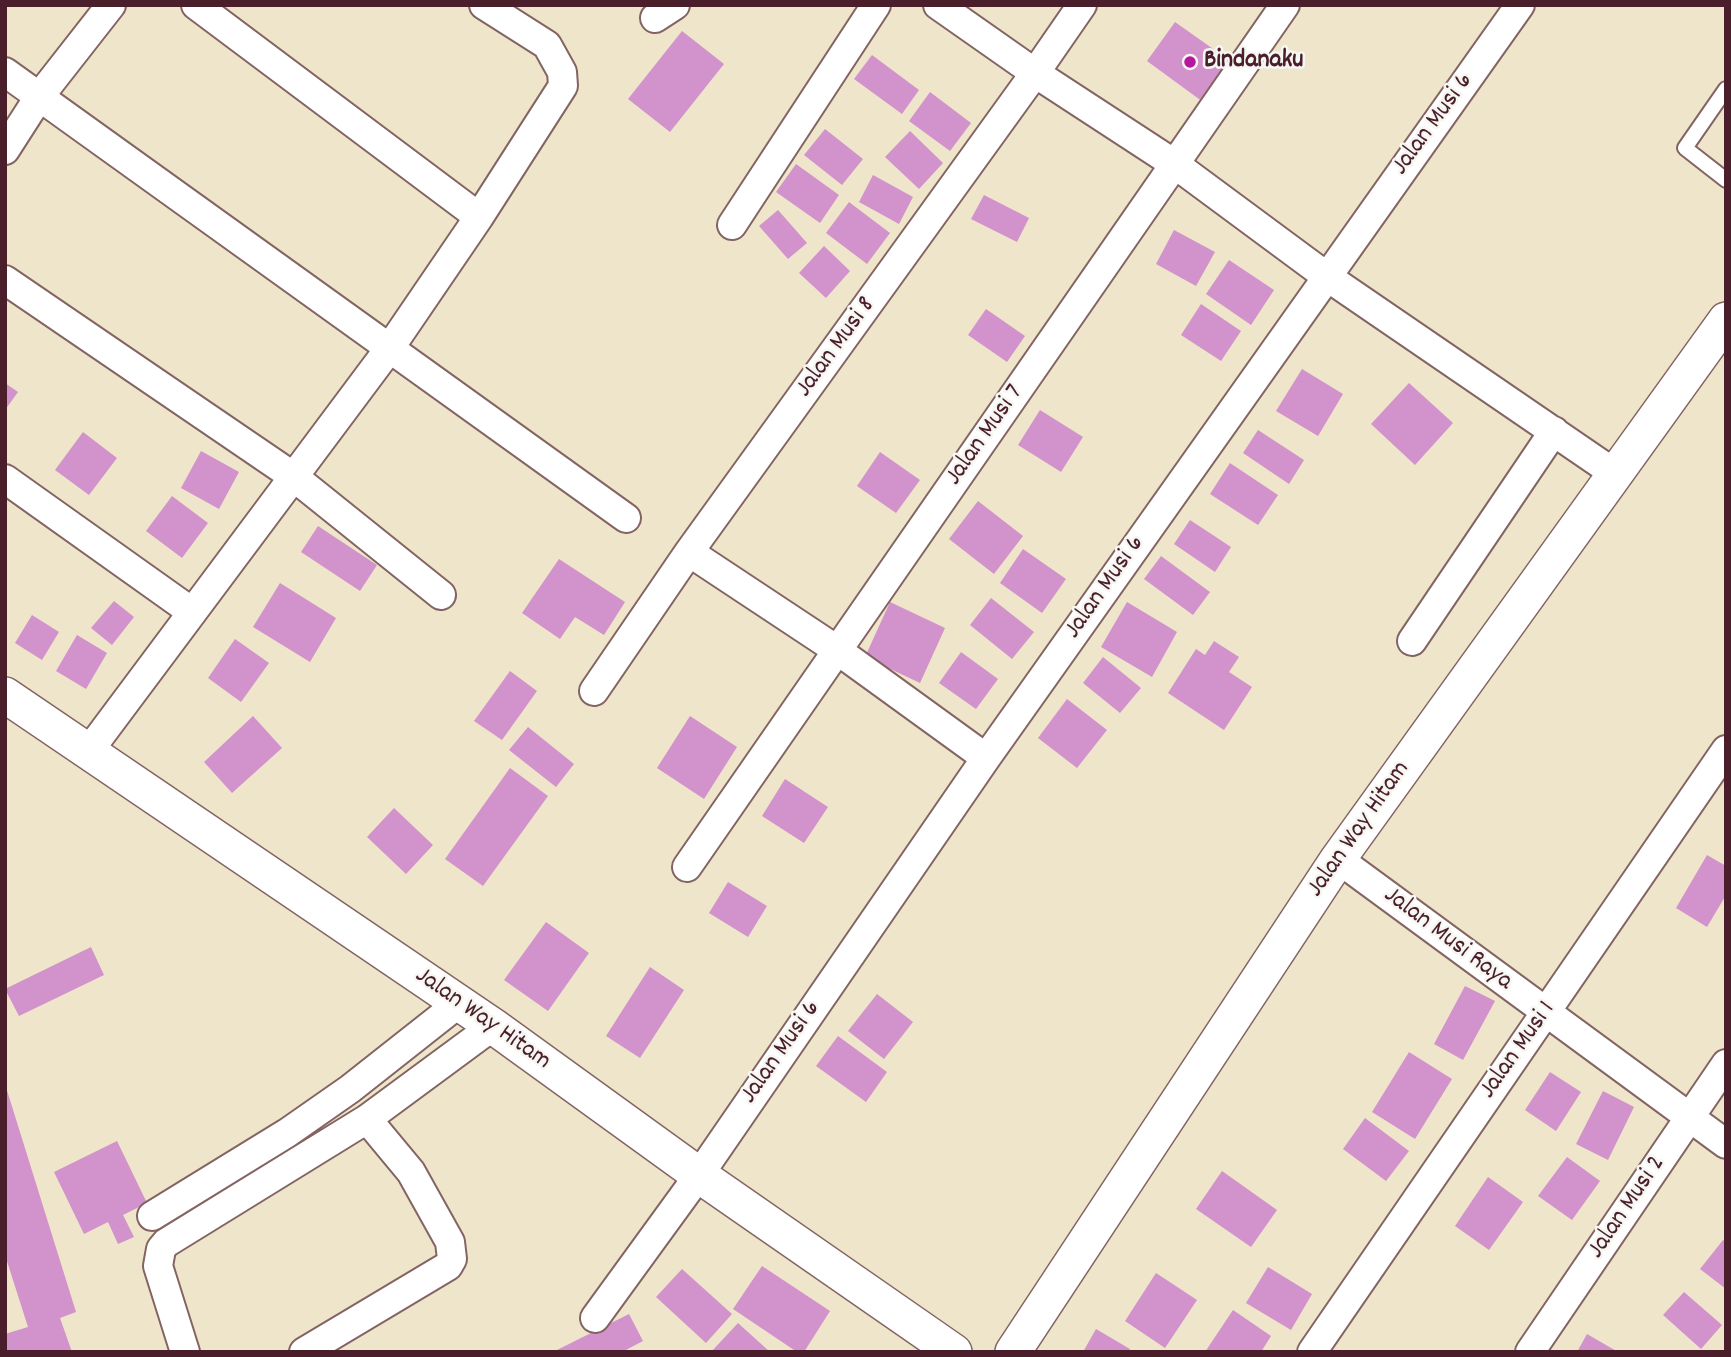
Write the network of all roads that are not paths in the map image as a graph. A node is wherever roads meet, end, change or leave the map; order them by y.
1 (110, 5) edge
2 (196, 5) edge
3 (484, 5) edge
4 (876, 5) edge
5 (939, 5) edge
6 (1082, 5) edge
7 (1285, 5) edge
8 (1520, 5) edge
9 (5, 72) edge
10 (1035, 74) junction
11 (1726, 89) edge
12 (39, 97) junction
13 (5, 150) edge
14 (1176, 165) junction
15 (1726, 180) edge
16 (479, 217) junction
17 (732, 225) dead end
18 (1326, 276) junction
19 (5, 280) edge
20 (1726, 320) edge
21 (389, 349) junction
22 (1554, 432) junction
23 (1614, 473) junction
24 (294, 477) junction
25 (5, 480) edge
26 (626, 518) dead end
27 (689, 552) junction
28 (441, 595) dead end
29 (192, 612) junction
30 (1412, 642) dead end
31 (837, 650) junction
32 (593, 691) dead end
33 (5, 695) edge
34 (1726, 750) edge
35 (88, 752) junction
36 (986, 758) junction
37 (1338, 859) junction
38 (687, 867) dead end
39 (459, 1003) junction
40 (1545, 1013) junction
41 (494, 1026) junction
42 (1726, 1064) edge
43 (1689, 1116) junction
44 (367, 1119) junction
45 (1726, 1144) edge
46 (699, 1175) junction
47 (152, 1216) dead end
48 (594, 1318) dead end
49 (185, 1352) edge
50 (304, 1352) edge
51 (954, 1352) edge
52 (1013, 1352) edge
53 (1312, 1352) edge
54 (1530, 1352) edge

1 - 12 street
2 - 16 street
3 - 16 street
4 - 17 street
5 - 10 street
6 - 10 street, Jalan Musi 8
7 - 14 street, Jalan Musi 7
8 - 18 street, Jalan Musi 6
9 - 12 street
10 - 14 street
10 - 27 street, Jalan Musi 8
11 - 15 lane
12 - 13 street
12 - 21 street
14 - 18 street
14 - 31 street, Jalan Musi 7
16 - 21 street
18 - 22 street
18 - 36 street, Jalan Musi 6
19 - 24 street
20 - 23 street, Jalan Way Hitam
21 - 24 street
21 - 26 street
22 - 23 street
22 - 30 street
23 - 37 street, Jalan Way Hitam
24 - 28 street
24 - 29 street
25 - 29 street
27 - 31 street
27 - 32 street, Jalan Musi 8
29 - 35 street
31 - 36 street
31 - 38 street, Jalan Musi 7
33 - 35 street, Jalan Way Hitam
34 - 40 street, Jalan Musi 1
35 - 39 street, Jalan Way Hitam
36 - 46 street, Jalan Musi 6
37 - 40 street, Jalan Musi Raya
37 - 52 street, Jalan Way Hitam
39 - 41 street, Jalan Way Hitam
39 - 47 street
40 - 43 street, Jalan Musi Raya
40 - 53 street, Jalan Musi 1
41 - 44 street
41 - 46 street, Jalan Way Hitam
42 - 43 street, Jalan Musi 2
43 - 45 street, Jalan Musi Raya
43 - 54 street, Jalan Musi 2
44 - 49 street
44 - 50 street
46 - 48 street, Jalan Musi 6
46 - 51 street, Jalan Way Hitam

